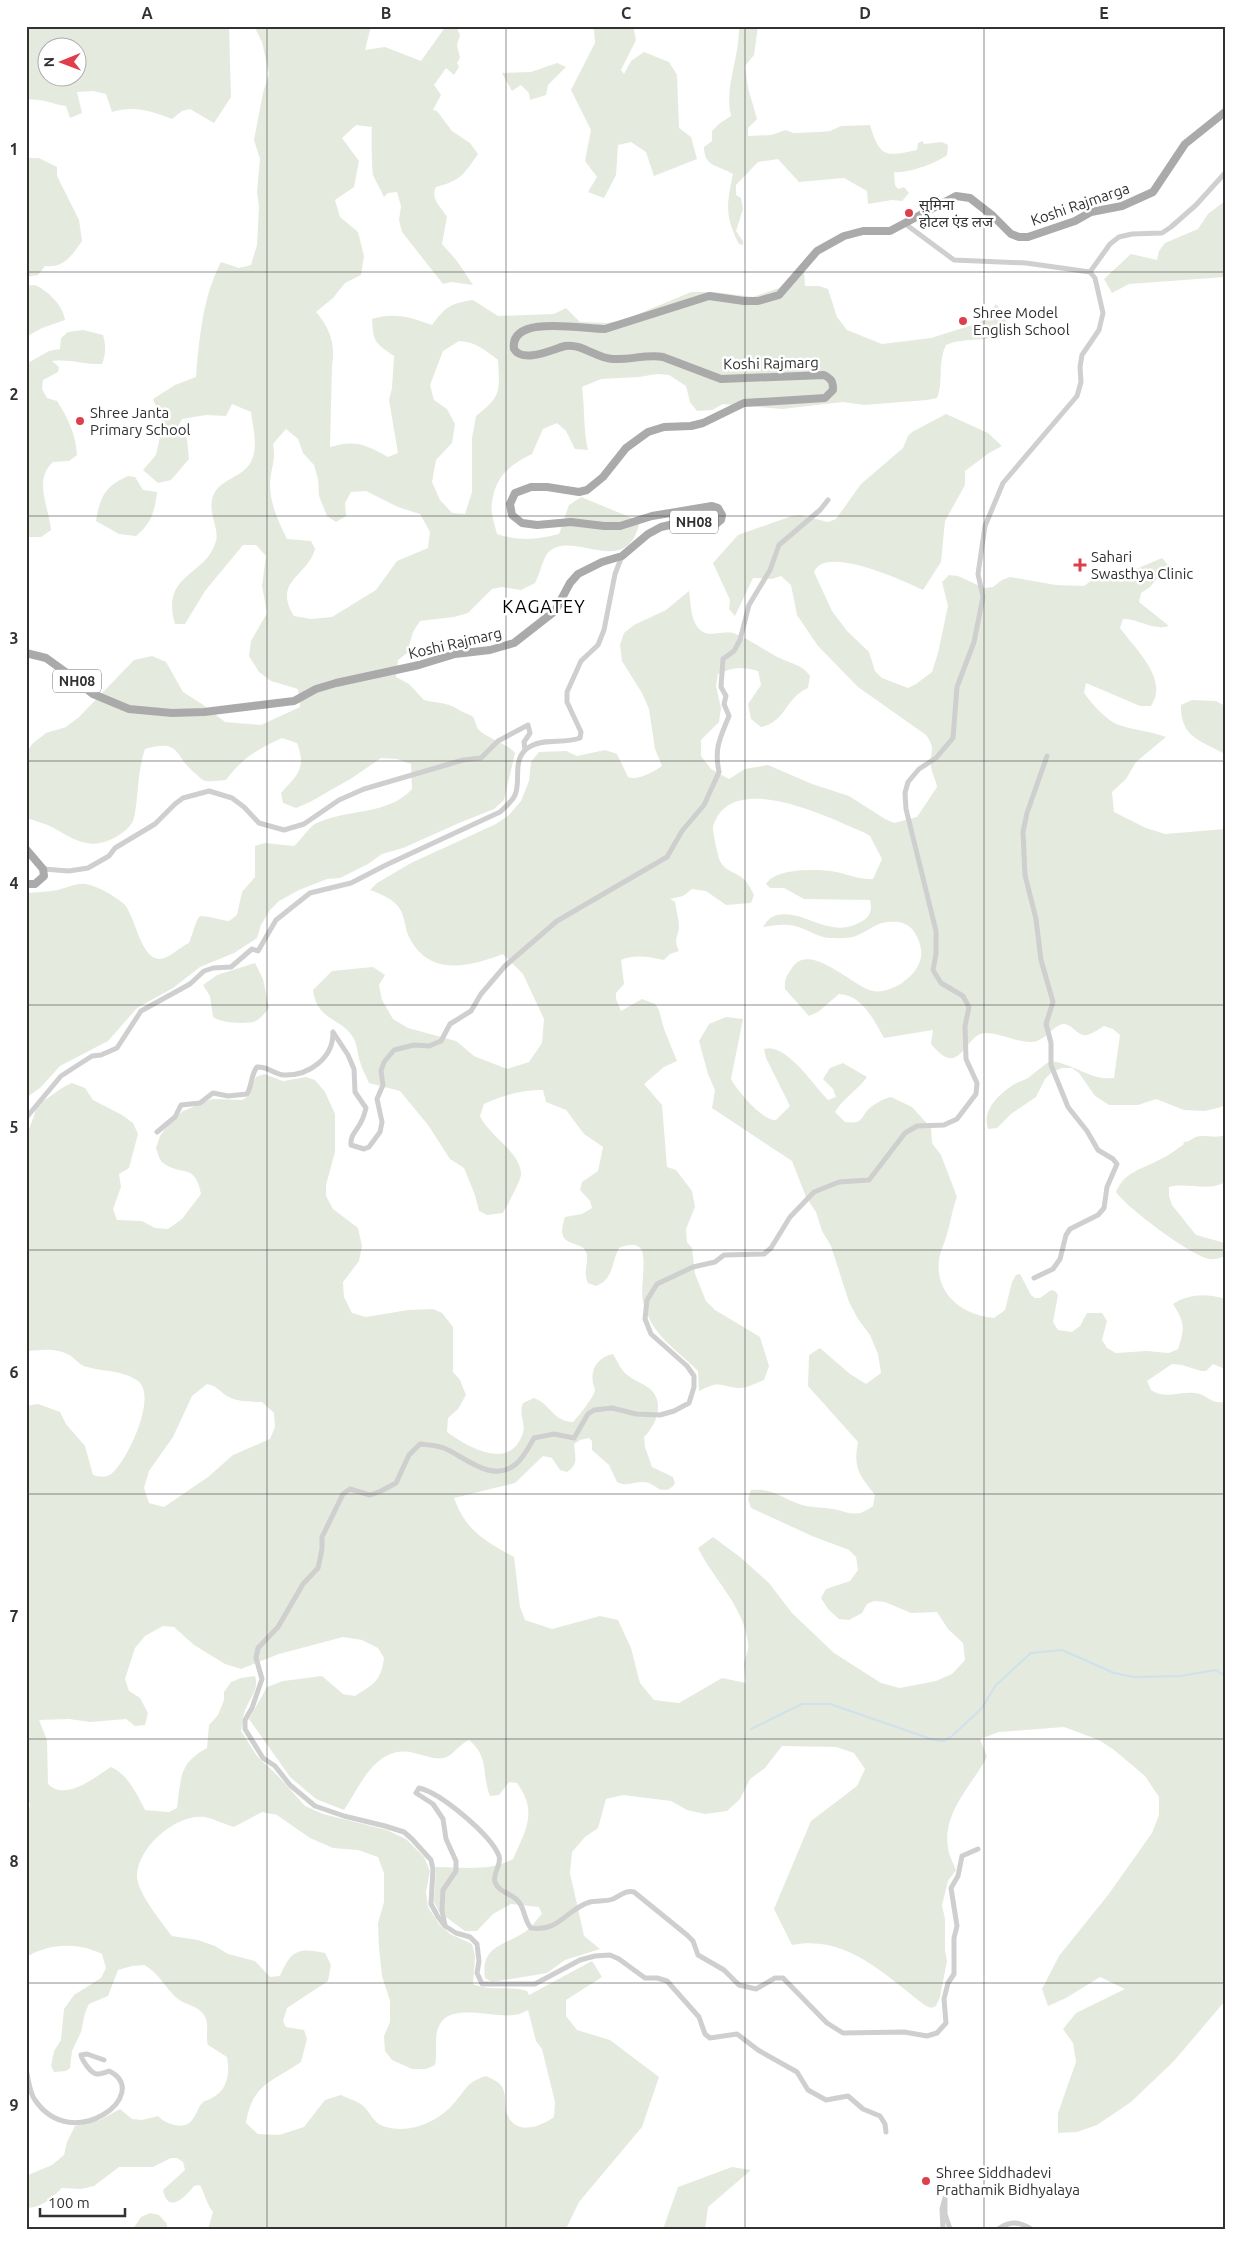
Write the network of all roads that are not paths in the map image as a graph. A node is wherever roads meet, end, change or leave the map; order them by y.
1 (1225, 112) edge
2 (1225, 173) edge
3 (904, 223) junction
4 (1090, 272) junction
5 (533, 355) joint
6 (828, 500) dead end
7 (622, 556) junction
8 (26, 653) edge
9 (525, 750) junction
10 (1047, 756) dead end
11 (26, 848) edge
12 (43, 869) junction
13 (26, 884) edge
14 (26, 1118) edge
15 (157, 1132) dead end
16 (1034, 1278) dead end
17 (978, 1849) dead end
18 (445, 1926) junction
19 (104, 2060) dead end
20 (26, 2070) edge
21 (886, 2132) dead end
22 (943, 2229) edge
23 (950, 2229) edge
24 (998, 2229) edge
25 (1031, 2229) edge

1 - 3 main road, Koshi Rajmarga / NH08
2 - 4 street
3 - 4 street
3 - 5 main road, Koshi Rajmarga / NH08
4 - 18 street
5 - 7 main road, Koshi Rajmarg / NH08
6 - 15 street
7 - 8 main road, Koshi Rajmarg / NH08
7 - 9 street
9 - 12 street
9 - 14 street
10 - 16 street
11 - 12 main road
12 - 13 main road
17 - 18 street
18 - 21 street
19 - 20 street
22 - 23 street
24 - 25 street

